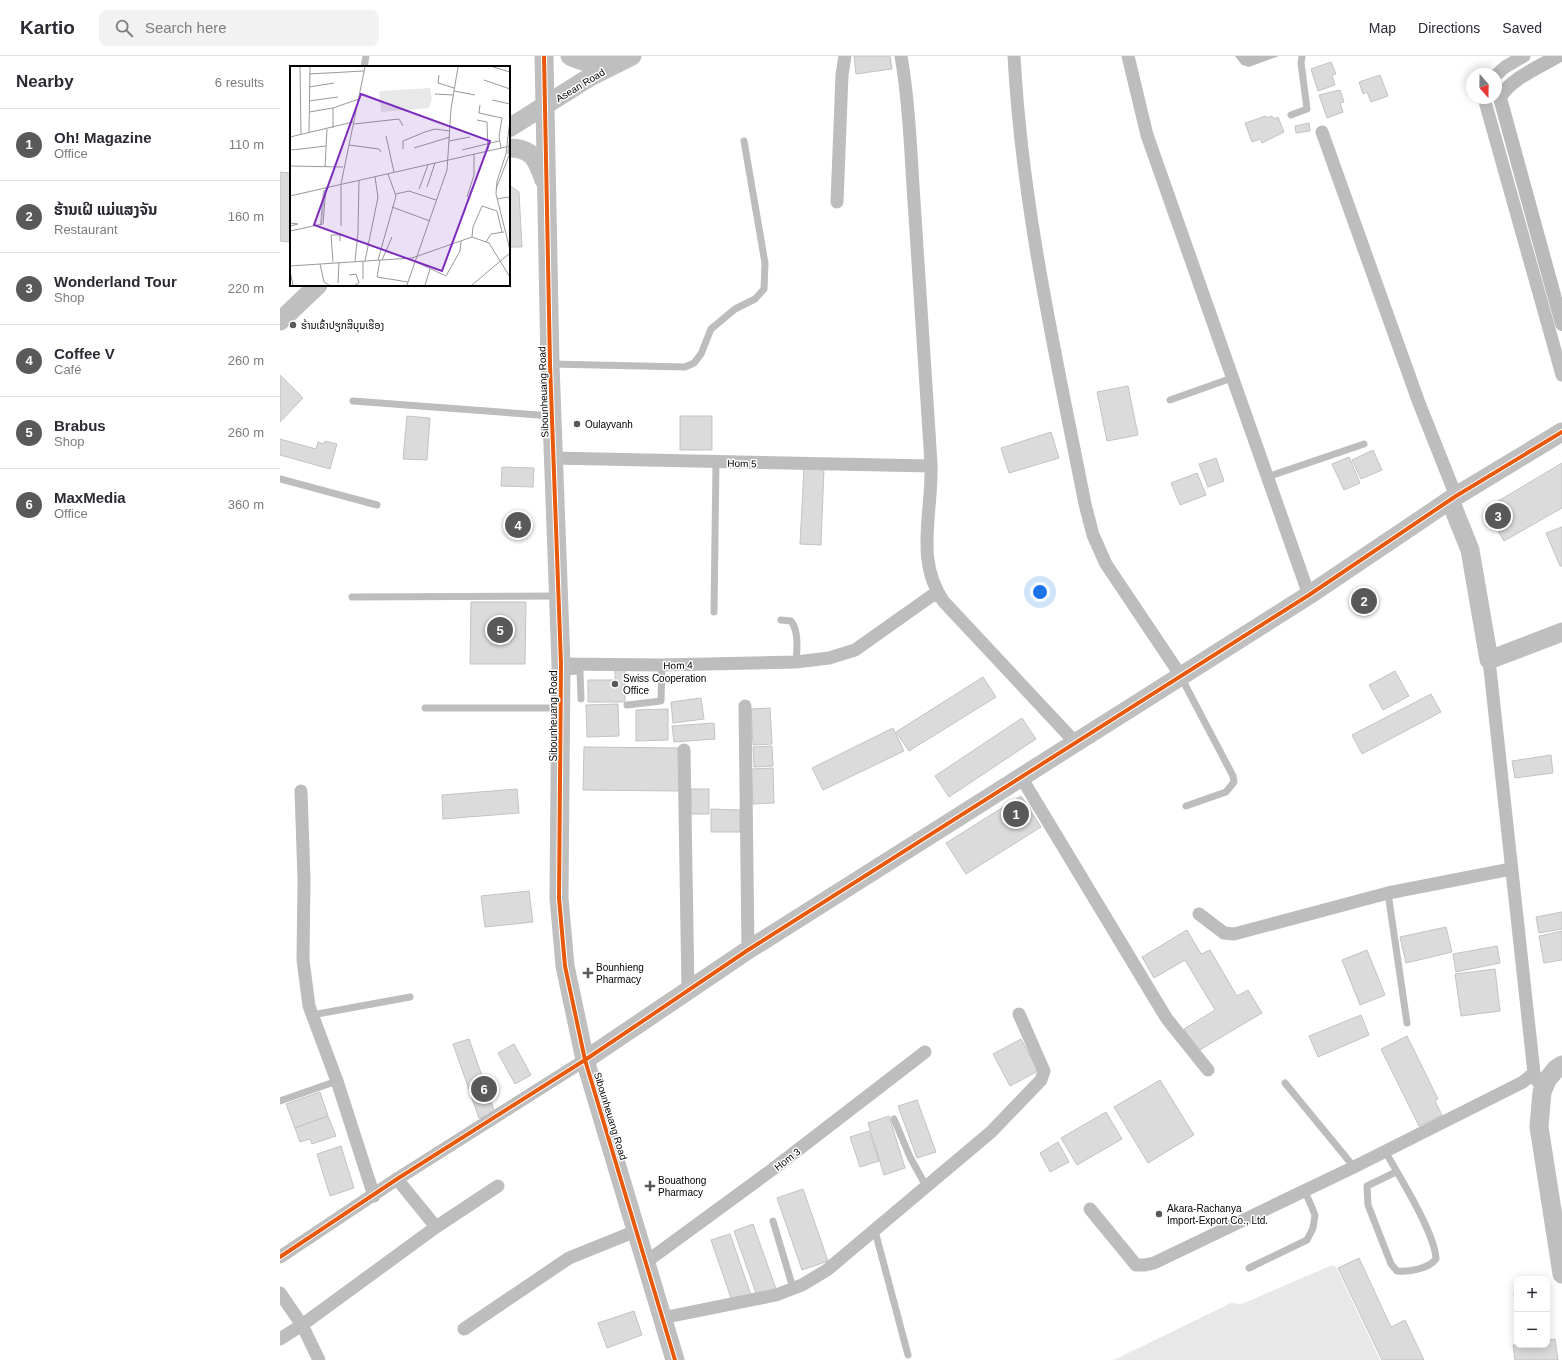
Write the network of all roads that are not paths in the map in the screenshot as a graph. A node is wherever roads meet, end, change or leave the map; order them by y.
1 (366, 56) edge
2 (540, 56) edge
3 (544, 56) edge
4 (570, 56) edge
5 (624, 56) edge
6 (632, 56) edge
7 (845, 56) edge
8 (901, 56) edge
9 (1014, 56) edge
10 (1128, 56) edge
11 (1302, 56) edge
12 (1524, 56) edge
13 (364, 66) edge
14 (1502, 70) edge
15 (1486, 104) edge
16 (545, 106) junction
17 (1291, 115) dead end
18 (510, 127) edge
19 (1322, 132) dead end
20 (744, 141) dead end
21 (510, 148) edge
22 (547, 187) junction
23 (837, 202) dead end
24 (317, 286) edge
25 (280, 321) edge
26 (550, 364) junction
27 (1562, 375) edge
28 (1232, 378) junction
29 (1170, 400) dead end
30 (353, 401) dead end
31 (552, 416) junction
32 (1562, 432) edge
33 (1364, 444) dead end
34 (553, 458) junction
35 (716, 462) junction
36 (931, 466) junction
37 (1267, 477) junction
38 (280, 479) edge
39 (1453, 498) junction
40 (377, 506) dead end
41 (937, 592) junction
42 (1309, 595) junction
43 (559, 596) junction
44 (352, 597) dead end
45 (714, 612) dead end
46 (781, 620) dead end
47 (1562, 632) edge
48 (1489, 660) junction
49 (796, 662) junction
50 (662, 665) junction
51 (560, 668) junction
52 (1181, 676) junction
53 (581, 699) dead end
54 (627, 705) dead end
55 (745, 706) dead end
56 (425, 708) dead end
57 (560, 708) junction
58 (1075, 742) junction
59 (684, 750) dead end
60 (1020, 777) junction
61 (301, 791) dead end
62 (1186, 806) dead end
63 (1511, 869) junction
64 (1388, 893) junction
65 (1199, 914) dead end
66 (748, 950) junction
67 (688, 990) junction
68 (410, 997) dead end
69 (1018, 1014) dead end
70 (312, 1015) junction
71 (1407, 1024) dead end
72 (925, 1052) dead end
73 (585, 1060) junction
74 (1562, 1065) edge
75 (1208, 1070) dead end
76 (1534, 1073) junction
77 (337, 1082) junction
78 (1285, 1083) dead end
79 (1542, 1092) junction
80 (280, 1101) edge
81 (894, 1119) dead end
82 (1385, 1151) junction
83 (1354, 1167) junction
84 (1396, 1172) junction
85 (397, 1179) junction
86 (498, 1186) dead end
87 (926, 1186) junction
88 (1305, 1191) junction
89 (374, 1196) junction
90 (1090, 1209) dead end
91 (773, 1222) dead end
92 (436, 1227) junction
93 (636, 1231) junction
94 (875, 1231) junction
95 (280, 1257) edge
96 (646, 1262) junction
97 (1249, 1268) dead end
98 (1562, 1274) edge
99 (793, 1288) junction
100 (280, 1293) edge
101 (662, 1318) junction
102 (302, 1325) junction
103 (464, 1330) dead end
104 (280, 1339) edge
105 (908, 1355) dead end
106 (319, 1360) edge
107 (675, 1360) edge

1 - 13 lane
2 - 3 street
3 - 16 street, Sibounheuang Road
4 - 5 street
6 - 16 street, Asean Road
7 - 23 street
8 - 36 street
9 - 52 street
10 - 28 street
11 - 17 lane
12 - 14 street
15 - 27 street
16 - 18 street, Asean Road
16 - 22 street, Sibounheuang Road
19 - 39 street
20 - 26 lane
21 - 22 street
22 - 26 street, Sibounheuang Road
24 - 25 street
26 - 31 street, Sibounheuang Road
28 - 29 lane
28 - 37 street
30 - 31 lane
31 - 34 street, Sibounheuang Road
32 - 39 street
33 - 37 lane
34 - 35 street, Hom 5
34 - 43 street, Sibounheuang Road
35 - 36 street, Hom 5
35 - 45 lane
36 - 41 street
37 - 42 street
38 - 40 lane
39 - 42 street
39 - 48 street
41 - 49 street, Hom 4
41 - 58 street
42 - 52 street
43 - 44 lane
43 - 51 street, Sibounheuang Road
46 - 49 lane
47 - 48 street
48 - 63 street
49 - 50 street, Hom 4
50 - 51 street, Hom 4
50 - 54 lane
51 - 53 lane
51 - 57 street, Sibounheuang Road
52 - 58 street
52 - 62 lane
55 - 66 street
56 - 57 lane
57 - 73 street, Sibounheuang Road
58 - 60 street
59 - 67 street
60 - 66 street
60 - 75 street
61 - 70 street
63 - 64 street
63 - 76 street
64 - 65 street
64 - 71 lane
66 - 67 street
67 - 73 street
68 - 70 lane
69 - 87 street
70 - 77 street
72 - 96 street, Hom 3
73 - 85 street
73 - 93 street, Sibounheuang Road
74 - 79 street
76 - 79 street
76 - 82 street
77 - 80 lane
77 - 89 street
78 - 83 lane
79 - 98 street
81 - 87 lane
82 - 83 street
82 - 84 lane
83 - 88 street
84 - 84 lane
85 - 89 street
85 - 92 street
86 - 92 street
87 - 94 street
88 - 90 street
88 - 97 lane
89 - 95 street
91 - 99 lane
92 - 102 street
93 - 96 street, Sibounheuang Road
93 - 103 street
94 - 99 street
94 - 105 lane
96 - 101 street, Sibounheuang Road
99 - 101 street
100 - 102 street
101 - 107 street, Sibounheuang Road
102 - 104 street
102 - 106 street

